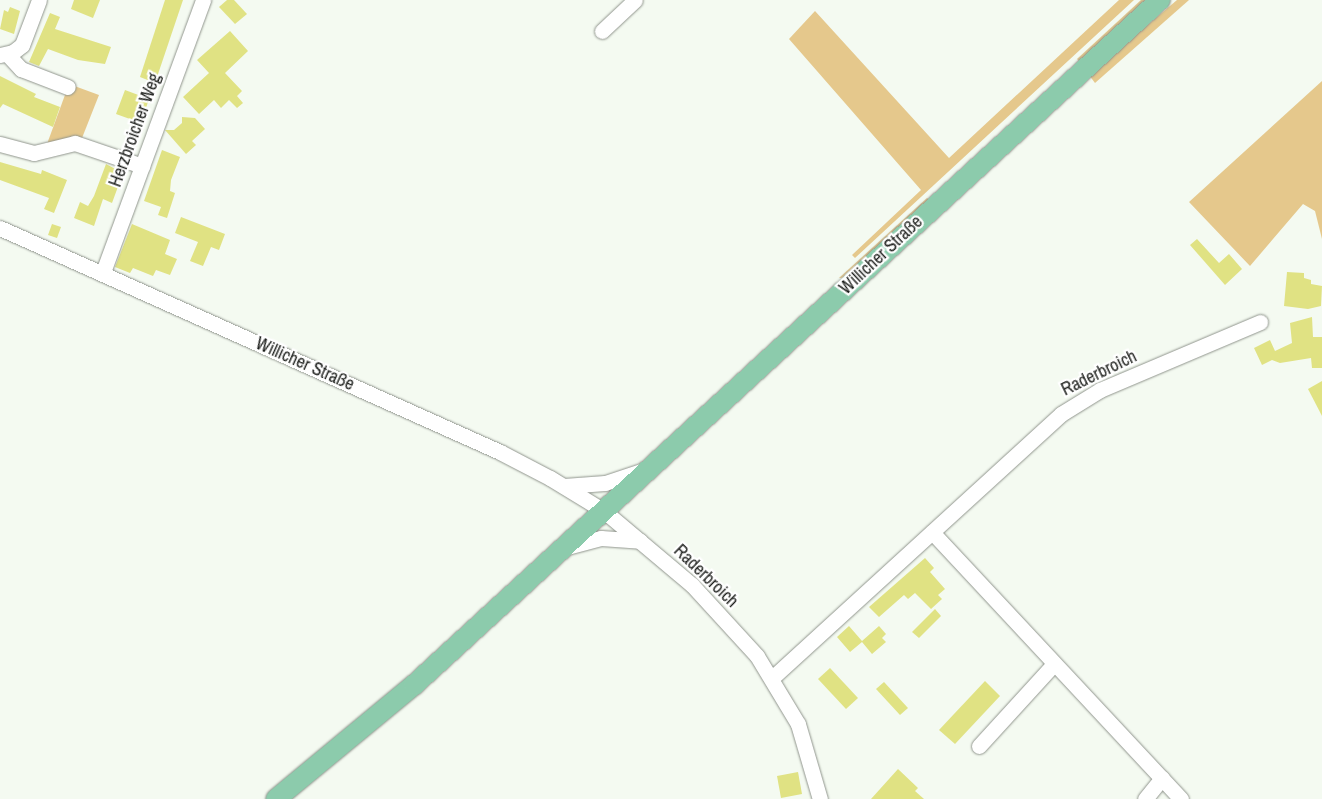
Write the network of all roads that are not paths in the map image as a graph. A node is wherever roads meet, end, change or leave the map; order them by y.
1 (39, 0) edge
2 (203, 0) edge
3 (635, 0) edge
4 (1160, 0) edge
5 (602, 31) dead end
6 (3, 54) edge
7 (68, 87) dead end
8 (0, 144) edge
9 (142, 166) junction
10 (0, 228) edge
11 (103, 272) junction
12 (1260, 322) dead end
13 (650, 468) junction
14 (564, 486) junction
15 (604, 511) junction
16 (932, 532) junction
17 (643, 542) junction
18 (563, 548) junction
19 (1054, 664) junction
20 (772, 678) junction
21 (979, 746) dead end
22 (1162, 778) junction
23 (276, 799) edge
24 (820, 799) edge
25 (1145, 799) edge
26 (1181, 799) edge

1 - 6 street
2 - 9 street, Herzbroicher Weg
3 - 5 street
4 - 13 main road, Willicher Straße
6 - 7 street
8 - 9 street
9 - 11 street, Herzbroicher Weg
10 - 11 street, Willicher Straße
11 - 14 street, Willicher Straße
12 - 16 street, Raderbroich
13 - 14 street
13 - 15 main road, Willicher Straße
14 - 15 street, Willicher Straße
15 - 17 street, Raderbroich
15 - 18 main road, Willicher Straße
16 - 19 street
16 - 20 street, Raderbroich
17 - 18 street
17 - 20 street, Raderbroich
18 - 23 main road, Willicher Straße
19 - 21 street
19 - 22 street
20 - 24 street, Raderbroich
22 - 25 street
22 - 26 street

